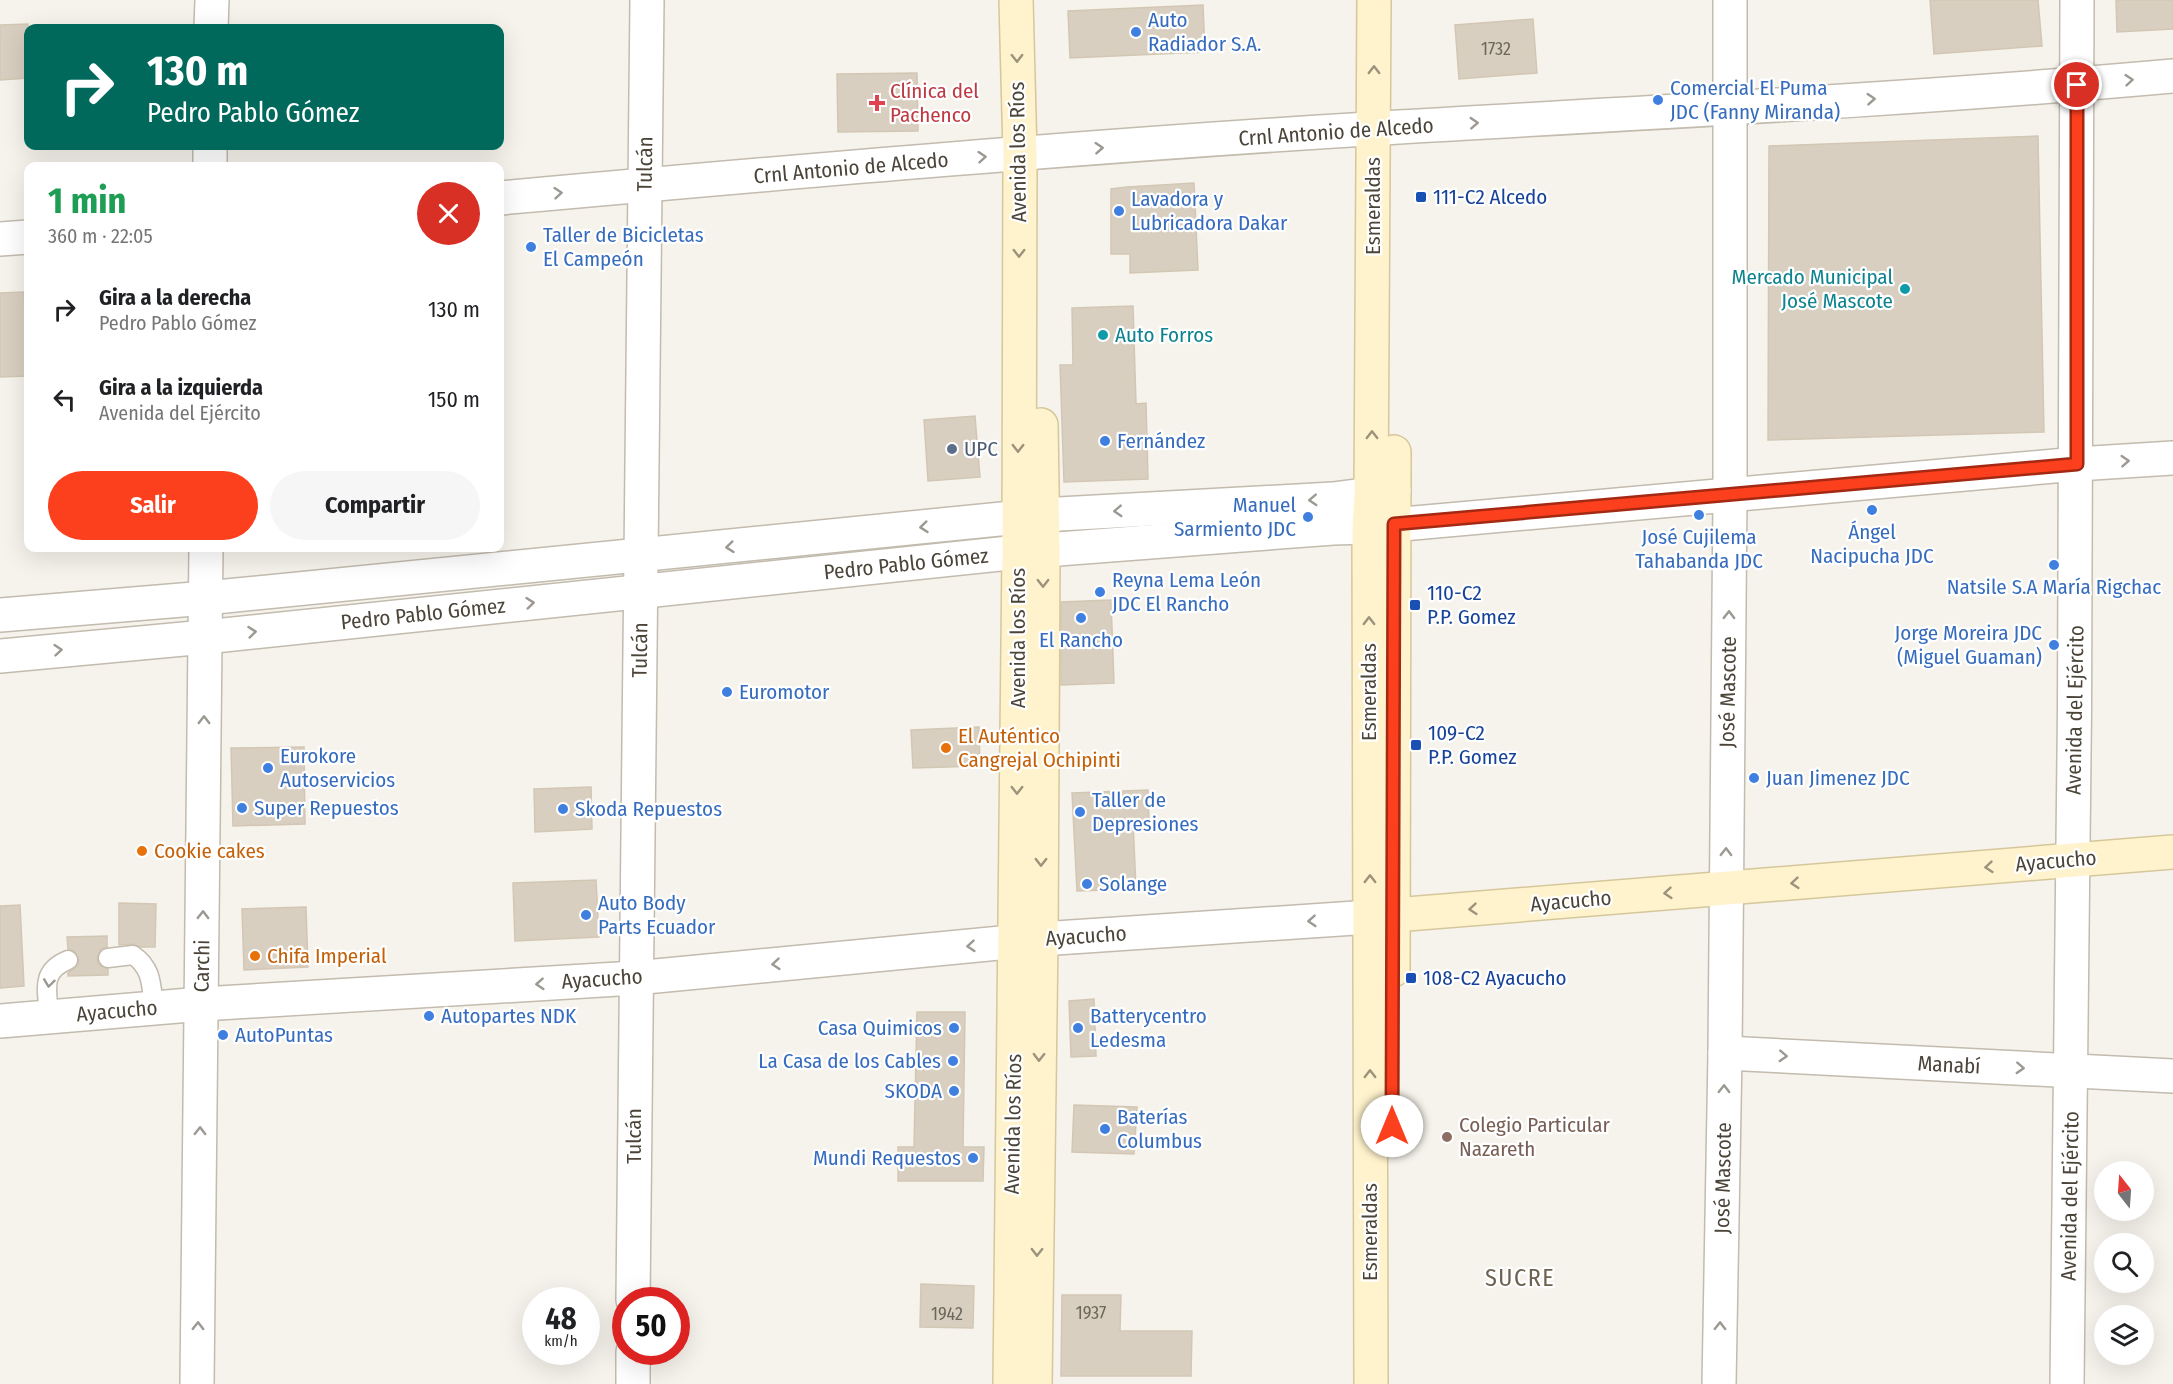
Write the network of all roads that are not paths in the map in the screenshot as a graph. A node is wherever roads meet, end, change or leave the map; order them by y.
1 (212, 0) edge
2 (647, 0) edge
3 (1016, 0) edge
4 (1039, 0) edge
5 (1374, 0) edge
6 (1395, 0) edge
7 (1730, 0) edge
8 (2077, 0) edge
9 (211, 24) edge
10 (2173, 76) edge
11 (2077, 85) junction
12 (1729, 109) junction
13 (1384, 128) junction
14 (1030, 153) junction
15 (645, 185) junction
16 (504, 198) edge
17 (24, 237) edge
18 (0, 239) edge
19 (2173, 458) edge
20 (2077, 464) junction
21 (1383, 493) junction
22 (1730, 496) junction
23 (1030, 517) junction
24 (1381, 526) junction
25 (1031, 551) junction
26 (206, 552) edge
27 (641, 555) junction
28 (641, 591) junction
29 (206, 597) junction
30 (0, 615) edge
31 (205, 637) junction
32 (0, 656) edge
33 (2173, 852) edge
34 (2073, 860) junction
35 (1726, 888) junction
36 (1382, 916) junction
37 (1028, 941) junction
38 (108, 958) dead end
39 (68, 960) dead end
40 (635, 978) junction
41 (202, 1004) junction
42 (154, 1008) junction
43 (49, 1017) junction
44 (0, 1021) edge
45 (1725, 1053) junction
46 (2072, 1071) junction
47 (2173, 1076) edge
48 (633, 1287) edge
49 (633, 1365) edge
50 (197, 1384) edge
51 (633, 1384) edge
52 (1010, 1384) edge
53 (1035, 1384) edge
54 (1371, 1384) edge
55 (1390, 1384) edge
56 (1719, 1384) edge
57 (2067, 1384) edge

1 - 9 street
2 - 15 street, Tulcán
3 -> 14 main road, Avenida los Ríos
4 - 14 main road, Avenida los Ríos
13 -> 5 main road, Esmeraldas
6 - 13 main road, Esmeraldas
7 - 12 street, José Mascote
8 - 11 street, Avenida del Ejército
11 -> 10 street, Crnl Antonio de Alcedo
12 -> 11 street, Crnl Antonio de Alcedo
11 - 20 street, Avenida del Ejército
13 -> 12 street, Crnl Antonio de Alcedo
12 - 22 street, José Mascote
14 -> 13 street, Crnl Antonio de Alcedo
21 -> 13 main road, Esmeraldas
15 -> 14 street, Crnl Antonio de Alcedo
14 -> 23 main road, Avenida los Ríos
16 -> 15 street, Crnl Antonio de Alcedo
15 - 27 street, Tulcán
17 - 18 street
20 -> 19 street, Pedro Pablo Gómez
20 - 22 street, Pedro Pablo Gómez
20 - 34 street, Avenida del Ejército
21 -> 23 street, Pedro Pablo Gómez
21 - 24 main road, Esmeraldas
22 - 24 street, Pedro Pablo Gómez
35 -> 22 street, José Mascote
23 - 25 main road, Avenida los Ríos
23 -> 27 street, Pedro Pablo Gómez
24 - 25 street, Pedro Pablo Gómez
36 -> 24 main road, Esmeraldas
25 - 28 street, Pedro Pablo Gómez
25 -> 37 main road, Avenida los Ríos
26 - 29 street, Carchi
27 - 28 street, Tulcán
27 - 29 street, Pedro Pablo Gómez
31 -> 28 street, Pedro Pablo Gómez
28 - 40 street, Tulcán
29 - 30 street, Pedro Pablo Gómez
29 - 31 street, Carchi
32 -> 31 street, Pedro Pablo Gómez
41 -> 31 street, Carchi
33 - 34 main road, Ayacucho
34 -> 35 main road, Ayacucho
34 - 46 street, Avenida del Ejército
35 -> 36 main road, Ayacucho
35 - 45 street, José Mascote
36 -> 37 street, Ayacucho
54 -> 36 main road, Esmeraldas
36 - 55 main road, Esmeraldas
37 -> 40 street, Ayacucho
37 - 52 main road, Avenida los Ríos
37 -> 53 main road, Avenida los Ríos
38 - 42 lane
39 -> 43 lane
40 -> 41 street, Ayacucho
40 - 48 street, Tulcán
41 - 42 street, Ayacucho
50 -> 41 street, Carchi
42 - 43 street, Ayacucho
43 - 44 street, Ayacucho
45 -> 46 street, Manabí
56 -> 45 street, José Mascote
46 - 47 street, Manabí
46 - 57 street, Avenida del Ejército
49 - 51 street

